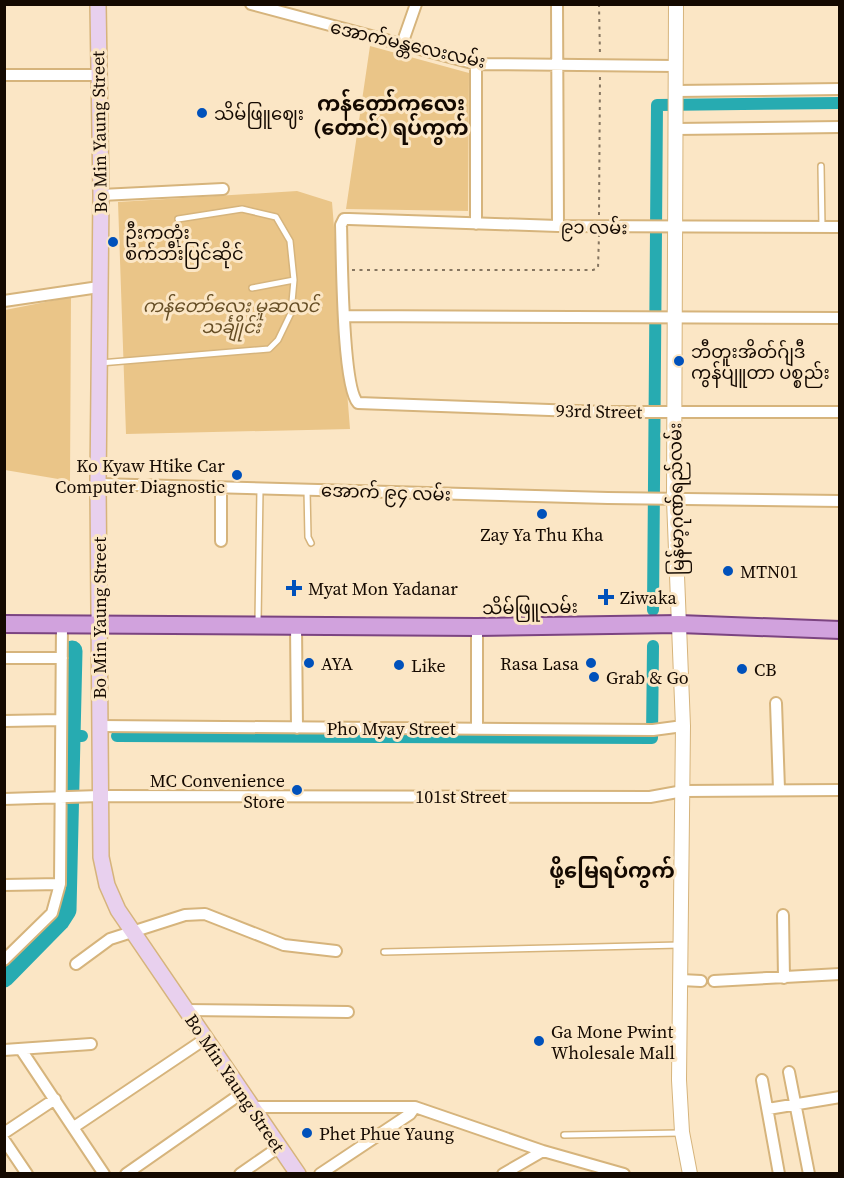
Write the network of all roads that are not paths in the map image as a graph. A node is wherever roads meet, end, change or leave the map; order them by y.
1 (98, 4) edge
2 (251, 4) edge
3 (416, 4) edge
4 (557, 4) edge
5 (676, 4) edge
6 (402, 44) junction
7 (476, 64) junction
8 (557, 66) junction
9 (675, 66) junction
10 (4, 75) edge
11 (98, 75) junction
12 (840, 89) edge
13 (675, 91) junction
14 (840, 127) edge
15 (675, 129) junction
16 (821, 166) dead end
17 (223, 189) dead end
18 (101, 195) junction
19 (178, 219) dead end
20 (476, 224) junction
21 (558, 226) junction
22 (674, 228) junction
23 (822, 228) junction
24 (840, 228) edge
25 (294, 280) junction
26 (99, 287) junction
27 (252, 288) dead end
28 (4, 301) edge
29 (344, 316) junction
30 (674, 318) junction
31 (840, 318) edge
32 (100, 363) junction
33 (674, 411) junction
34 (840, 412) edge
35 (98, 484) junction
36 (221, 488) junction
37 (260, 489) junction
38 (307, 490) junction
39 (674, 500) junction
40 (840, 501) edge
41 (221, 541) dead end
42 (311, 543) dead end
43 (4, 624) edge
44 (62, 624) junction
45 (680, 624) junction
46 (100, 625) junction
47 (258, 626) junction
48 (296, 626) junction
49 (477, 627) junction
50 (840, 630) edge
51 (4, 658) edge
52 (62, 658) junction
53 (776, 704) dead end
54 (61, 720) junction
55 (4, 721) edge
56 (99, 726) junction
57 (683, 726) junction
58 (297, 728) junction
59 (477, 729) junction
60 (779, 789) junction
61 (840, 790) edge
62 (683, 791) junction
63 (100, 796) junction
64 (63, 798) junction
65 (4, 799) edge
66 (60, 884) junction
67 (4, 885) edge
68 (783, 915) dead end
69 (133, 931) junction
70 (681, 945) junction
71 (336, 951) dead end
72 (384, 952) dead end
73 (4, 960) edge
74 (76, 964) dead end
75 (840, 974) edge
76 (784, 978) junction
77 (681, 980) junction
78 (701, 981) dead end
79 (714, 981) dead end
80 (186, 1010) junction
81 (348, 1012) dead end
82 (205, 1039) junction
83 (91, 1044) dead end
84 (4, 1050) edge
85 (22, 1051) junction
86 (789, 1072) dead end
87 (762, 1080) dead end
88 (242, 1093) junction
89 (840, 1097) edge
90 (55, 1099) junction
91 (796, 1104) junction
92 (251, 1107) junction
93 (415, 1107) junction
94 (768, 1109) junction
95 (74, 1127) junction
96 (682, 1132) junction
97 (4, 1133) edge
98 (564, 1136) dead end
99 (4, 1140) edge
100 (279, 1147) junction
101 (543, 1151) junction
102 (27, 1173) edge
103 (104, 1173) edge
104 (126, 1173) edge
105 (240, 1173) edge
106 (298, 1173) edge
107 (320, 1173) edge
108 (503, 1173) edge
109 (624, 1173) edge
110 (690, 1173) edge
111 (779, 1173) edge
112 (809, 1173) edge

1 - 11 main road, Bo Min Yaung Street
2 - 6 street, အောက်မန္တလေးလမ်း
3 - 6 street
4 - 8 street
5 - 9 street, မြန်မာ့ဂုဏ်ရည်လမ်း
6 - 7 street, အောက်မန္တလေးလမ်း
7 - 8 street, အောက်မန္တလေးလမ်း
7 - 20 street
8 - 9 street, အောက်မန္တလေးလမ်း
8 - 21 street
9 - 13 street, မြန်မာ့ဂုဏ်ရည်လမ်း
10 - 11 street
11 - 18 main road, Bo Min Yaung Street
12 - 13 street
13 - 15 street, မြန်မာ့ဂုဏ်ရည်လမ်း
14 - 15 street
15 - 22 street, မြန်မာ့ဂုဏ်ရည်လမ်း
16 - 23 lane
17 - 18 street
18 - 26 main road, Bo Min Yaung Street
19 - 25 lane
20 - 21 street, ၉၁ လမ်း
20 - 29 street, ၉၁ လမ်း
21 - 22 street, ၉၁ လမ်း
22 - 23 street, ၉၁ လမ်း
22 - 30 street, မြန်မာ့ဂုဏ်ရည်လမ်း
23 - 24 street, ၉၁ လမ်း
25 - 27 lane
25 - 32 lane
26 - 28 street
26 - 32 main road, Bo Min Yaung Street
29 - 30 street
29 - 33 street, 93rd Street
30 - 31 street
30 - 33 street, မြန်မာ့ဂုဏ်ရည်လမ်း
32 - 35 main road, Bo Min Yaung Street
33 - 34 street, 93rd Street
33 - 39 street, မြန်မာ့ဂုဏ်ရည်လမ်း
35 - 36 street, အောက် ၉၄ လမ်း
35 - 46 main road, Bo Min Yaung Street
36 - 37 street, အောက် ၉၄ လမ်း
36 - 41 street
37 - 38 street, အောက် ၉၄ လမ်း
37 - 47 lane
38 - 39 street, အောက် ၉၄ လမ်း
38 - 42 lane
39 - 40 street, အောက် ၉၄ လမ်း
39 - 45 street, မြန်မာ့ဂုဏ်ရည်လမ်း
43 - 44 main road, သိမ်ဖြူလမ်း
44 - 46 main road, သိမ်ဖြူလမ်း
44 - 52 street
45 - 49 main road, သိမ်ဖြူလမ်း
45 - 50 main road, သိမ်ဖြူလမ်း
45 - 57 street, မြန်မာ့ဂုဏ်ရည်လမ်း
46 - 47 main road, သိမ်ဖြူလမ်း
46 - 56 main road, Bo Min Yaung Street
47 - 48 main road, သိမ်ဖြူလမ်း
48 - 49 main road, သိမ်ဖြူလမ်း
48 - 58 street
49 - 59 street
51 - 52 street
52 - 54 street
53 - 60 street
54 - 55 street
54 - 64 street
56 - 58 street, Pho Myay Street
56 - 63 main road, Bo Min Yaung Street
57 - 59 street, Pho Myay Street
57 - 62 street, မြန်မာ့ဂုဏ်ရည်လမ်း
58 - 59 street, Pho Myay Street
60 - 61 street, 101st Street
60 - 62 street, 101st Street
62 - 63 street, 101st Street
62 - 70 street, မြန်မာ့ဂုဏ်ရည်လမ်း
63 - 64 street, 101st Street
63 - 69 main road, Bo Min Yaung Street
64 - 65 street, 101st Street
64 - 66 street
66 - 67 street
66 - 73 street
68 - 76 street
69 - 71 street
69 - 74 street
69 - 80 main road, Bo Min Yaung Street
70 - 72 lane
70 - 77 street, မြန်မာ့ဂုဏ်ရည်လမ်း
75 - 76 street
76 - 79 street
77 - 78 street
77 - 96 street, မြန်မာ့ဂုဏ်ရည်လမ်း
80 - 81 street
80 - 82 main road, Bo Min Yaung Street
82 - 88 main road, Bo Min Yaung Street
82 - 95 street
83 - 85 street
84 - 85 street
85 - 90 street
86 - 91 street
87 - 94 street
88 - 92 main road, Bo Min Yaung Street
88 - 104 street
89 - 91 street
90 - 95 street
90 - 97 street
91 - 94 street
91 - 112 street
92 - 93 street
92 - 100 main road, Bo Min Yaung Street
93 - 101 street
93 - 107 street
94 - 111 street
95 - 103 street
96 - 98 lane
96 - 110 street, မြန်မာ့ဂုဏ်ရည်လမ်း
99 - 102 street
100 - 105 street
100 - 106 main road, Bo Min Yaung Street
101 - 108 street
101 - 109 street

